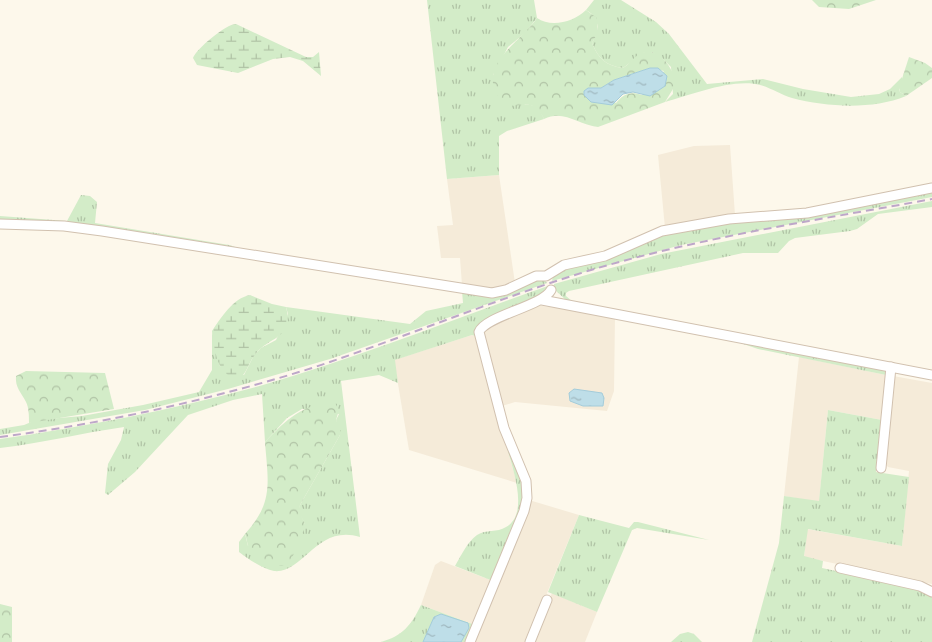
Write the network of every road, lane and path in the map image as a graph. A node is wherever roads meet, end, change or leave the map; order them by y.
1 (932, 188) edge
2 (0, 224) edge
3 (546, 276) junction
4 (552, 290) junction
5 (542, 300) junction
6 (566, 303) junction
7 (891, 367) junction
8 (932, 375) edge
9 (881, 468) dead end
10 (840, 568) dead end
11 (932, 592) edge
12 (547, 600) dead end
13 (470, 642) edge
14 (530, 642) edge

1 - 3 street
2 - 3 street
3 - 4 street
4 - 5 street
4 - 6 street
5 - 6 street
5 - 13 street
6 - 7 street
7 - 8 street
7 - 9 street
10 - 11 street
12 - 14 street

